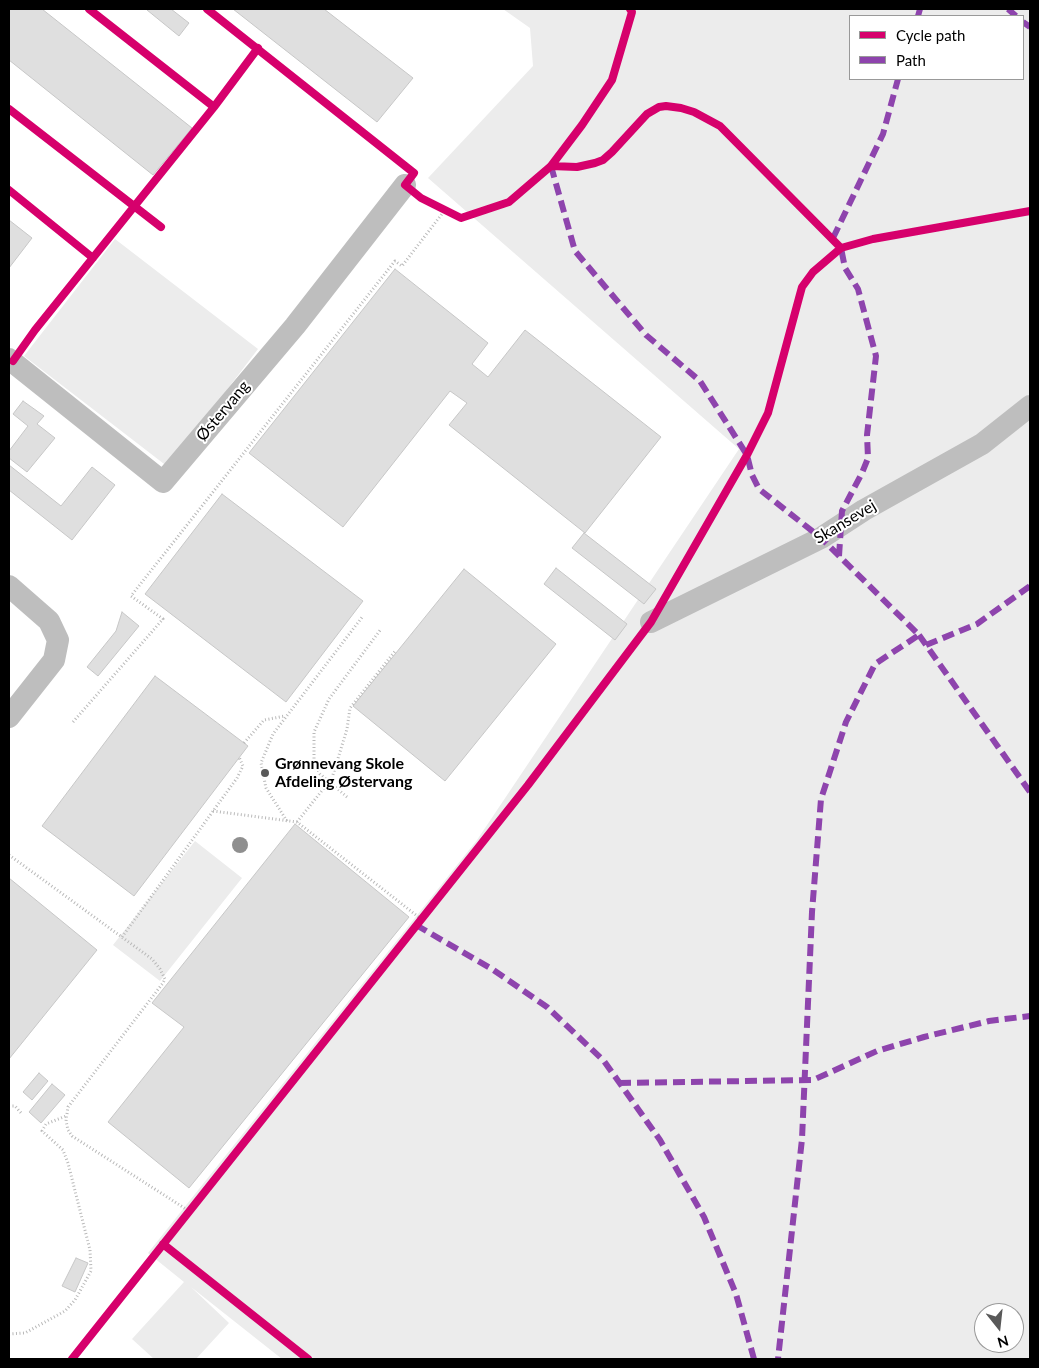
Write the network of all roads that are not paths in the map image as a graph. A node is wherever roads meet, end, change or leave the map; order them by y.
1 (405, 185) dead end
2 (9, 358) edge
3 (1030, 406) edge
4 (9, 586) edge
5 (651, 622) dead end
6 (9, 717) edge

1 - 2 street, Østervang
3 - 5 street, Skansevej
4 - 6 street

